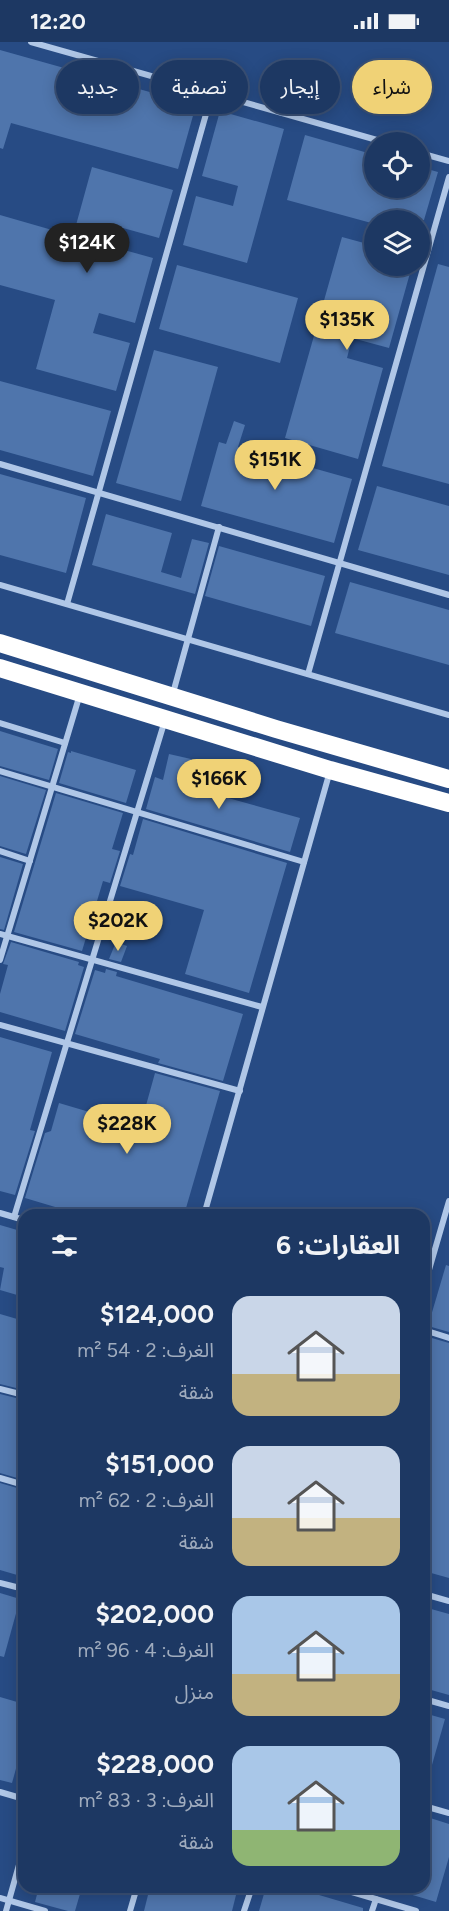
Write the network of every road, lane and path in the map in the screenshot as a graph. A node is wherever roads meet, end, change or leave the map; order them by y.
1 (31, 42) edge
2 (151, 76) edge
3 (248, 103) edge
4 (206, 114) edge
5 (364, 136) edge
6 (430, 156) edge
7 (449, 161) edge
8 (449, 177) edge
9 (0, 464) edge
10 (98, 493) junction
11 (219, 528) junction
12 (339, 563) junction
13 (0, 585) edge
14 (449, 595) edge
15 (67, 604) junction
16 (188, 640) junction
17 (0, 643) edge
18 (0, 668) edge
19 (308, 674) junction
20 (80, 693) junction
21 (172, 697) junction
22 (449, 716) edge
23 (165, 720) junction
24 (0, 723) edge
25 (65, 743) junction
26 (330, 770) junction
27 (0, 771) edge
28 (449, 779) edge
29 (52, 787) junction
30 (449, 803) edge
31 (137, 813) junction
32 (0, 851) edge
33 (30, 861) junction
34 (304, 862) junction
35 (4, 935) edge
36 (93, 959) junction
37 (0, 960) edge
38 (262, 1007) junction
39 (0, 1025) edge
40 (67, 1045) junction
41 (240, 1091) junction
42 (449, 1201) edge
43 (206, 1209) edge
44 (0, 1213) edge
45 (14, 1217) junction
46 (18, 1218) edge
47 (430, 1266) edge
48 (430, 1332) edge
49 (449, 1338) edge
50 (0, 1389) edge
51 (18, 1394) edge
52 (0, 1478) edge
53 (18, 1483) edge
54 (0, 1583) edge
55 (18, 1588) edge
56 (430, 1596) edge
57 (449, 1601) edge
58 (430, 1701) edge
59 (449, 1706) edge
60 (0, 1792) edge
61 (18, 1797) edge
62 (430, 1808) edge
63 (449, 1813) edge
64 (18, 1867) edge
65 (135, 1893) edge
66 (250, 1893) edge
67 (356, 1893) edge
68 (0, 1898) edge
69 (376, 1899) junction
70 (8, 1901) junction
71 (6, 1911) edge
72 (45, 1911) edge
73 (130, 1911) edge
74 (244, 1911) edge
75 (372, 1911) edge
76 (416, 1911) edge

1 - 2 street
3 - 5 street
4 - 10 street
6 - 7 street
8 - 12 street
9 - 10 street
10 - 11 street
10 - 15 street
11 - 12 street
11 - 16 street
12 - 14 street
12 - 19 street
13 - 15 street
15 - 16 street
16 - 19 street
16 - 21 street
17 - 21 highway
18 - 20 highway
19 - 22 street
20 - 23 highway
20 - 25 street
21 - 28 highway
23 - 26 highway
23 - 31 street
24 - 25 street
25 - 29 street
26 - 30 highway
26 - 34 street
27 - 29 street
29 - 31 street
29 - 33 street
31 - 34 street
31 - 36 street
32 - 33 street
33 - 35 street
34 - 38 street
35 - 36 street
35 - 37 street
36 - 38 street
36 - 40 street
38 - 41 street
39 - 40 street
40 - 41 street
40 - 45 street
41 - 43 street
42 - 47 street
44 - 45 street
45 - 46 street
48 - 49 street
50 - 51 street
52 - 53 street
54 - 55 street
56 - 57 street
58 - 59 street
60 - 61 street
62 - 63 street
64 - 70 street
65 - 73 street
66 - 74 street
67 - 69 street
68 - 70 street
69 - 75 street
69 - 76 street
70 - 71 street
70 - 72 street

